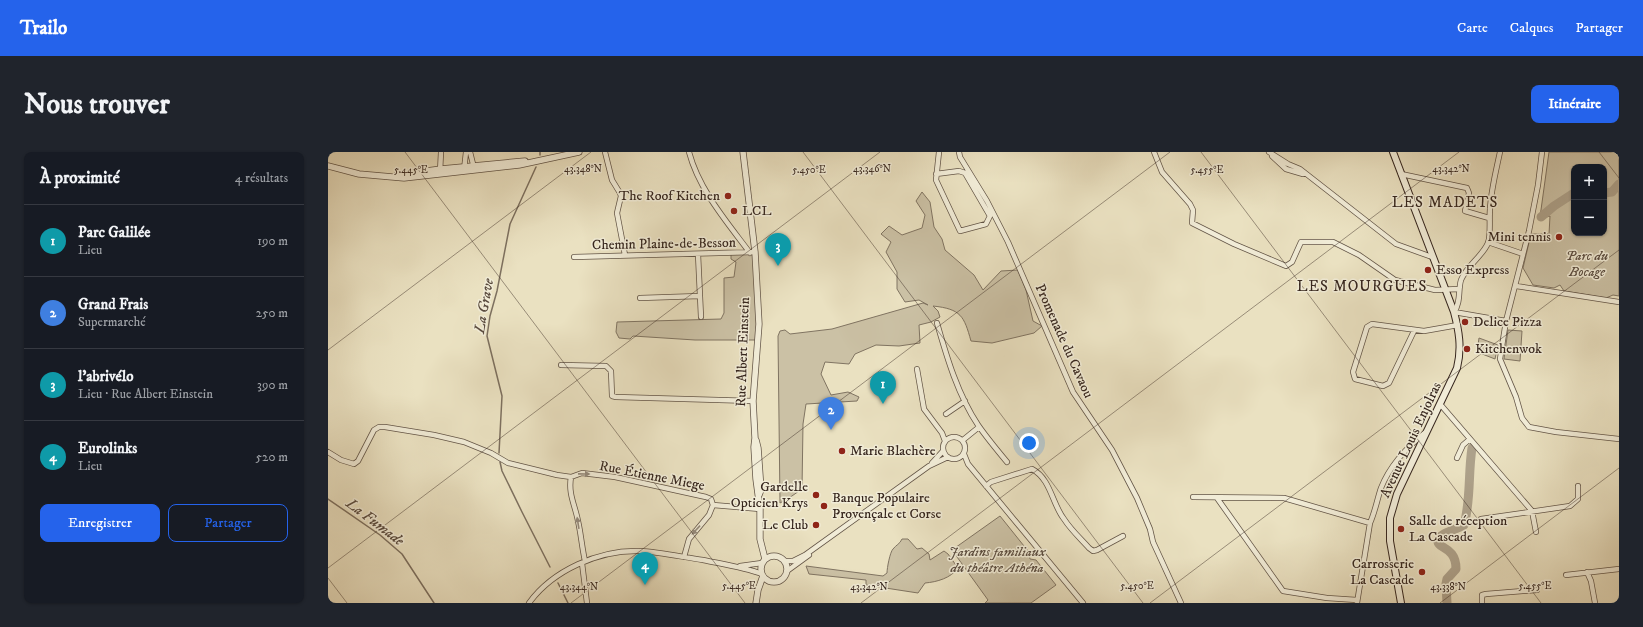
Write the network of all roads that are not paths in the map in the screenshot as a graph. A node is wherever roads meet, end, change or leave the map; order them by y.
1 (441, 152) edge
2 (466, 152) edge
3 (470, 152) edge
4 (579, 152) edge
5 (605, 152) edge
6 (689, 152) edge
7 (743, 152) edge
8 (747, 152) edge
9 (939, 152) edge
10 (959, 152) edge
11 (1154, 152) edge
12 (1268, 152) edge
13 (1393, 152) edge
14 (1500, 152) edge
15 (1542, 152) edge
16 (328, 166) edge
17 (474, 168) junction
18 (464, 169) junction
19 (746, 170) junction
20 (441, 171) junction
21 (936, 174) junction
22 (1401, 174) junction
23 (1489, 218) junction
24 (1488, 242) junction
25 (752, 252) junction
26 (698, 254) junction
27 (1523, 254) junction
28 (625, 255) junction
29 (574, 257) dead end
30 (1432, 257) junction
31 (1516, 286) junction
32 (1459, 289) junction
33 (1446, 290) junction
34 (700, 296) junction
35 (640, 298) dead end
36 (1619, 302) edge
37 (1454, 312) junction
38 (701, 317) dead end
39 (1506, 321) junction
40 (937, 323) dead end
41 (1458, 325) junction
42 (1414, 330) junction
43 (561, 365) dead end
44 (916, 369) dead end
45 (753, 401) junction
46 (965, 401) junction
47 (1440, 404) junction
48 (946, 414) dead end
49 (979, 427) junction
50 (1427, 430) junction
51 (942, 433) junction
52 (950, 437) junction
53 (1470, 439) junction
54 (1619, 439) edge
55 (963, 440) junction
56 (945, 441) junction
57 (943, 451) junction
58 (328, 452) edge
59 (964, 454) junction
60 (948, 457) junction
61 (1458, 458) dead end
62 (958, 459) junction
63 (1007, 462) dead end
64 (968, 464) junction
65 (929, 466) junction
66 (571, 477) junction
67 (986, 486) junction
68 (1578, 486) dead end
69 (1193, 497) dead end
70 (1217, 498) junction
71 (713, 505) junction
72 (760, 509) junction
73 (1532, 512) junction
74 (760, 518) junction
75 (1481, 519) dead end
76 (1370, 523) junction
77 (1536, 532) dead end
78 (835, 534) junction
79 (1123, 536) dead end
80 (773, 556) junction
81 (684, 557) junction
82 (764, 561) junction
83 (784, 561) junction
84 (584, 562) junction
85 (732, 566) junction
86 (1619, 569) edge
87 (787, 571) junction
88 (1587, 572) junction
89 (763, 575) junction
90 (1566, 575) dead end
91 (770, 581) junction
92 (1537, 590) dead end
93 (756, 601) edge
94 (1357, 602) edge
95 (529, 603) edge
96 (587, 603) edge
97 (1082, 603) edge
98 (1181, 603) edge
99 (1401, 603) edge
100 (1482, 603) edge
101 (1595, 603) edge

1 - 20 street
2 - 18 street
3 - 17 street
4 - 17 street
5 - 28 street
6 - 25 street
7 - 19 street, Rue Albert Einstein
8 - 19 street, Rue Albert Einstein
9 - 21 street
10 - 98 street, Promenade du Cavaou
11 - 33 street
12 - 30 street
13 - 22 main road, Avenue Louis Enjolras
14 - 23 street
15 - 27 street
16 - 20 street
17 - 18 street
18 - 20 street
19 - 25 street, Rue Albert Einstein
21 - 21 street
22 - 23 street
22 - 30 main road, Avenue Louis Enjolras
23 - 24 street
24 - 27 street
24 - 32 street
25 - 26 street, Chemin Plaine-de-Besson
25 - 45 street, Rue Albert Einstein
26 - 28 street, Chemin Plaine-de-Besson
26 - 34 street
27 - 31 street
28 - 29 street, Chemin Plaine-de-Besson
30 - 33 main road, Avenue Louis Enjolras
31 - 36 street
31 - 39 street
32 - 33 street
32 - 37 street
33 - 37 main road, Avenue Louis Enjolras
34 - 35 street
34 - 38 street
37 - 39 street
37 - 41 main road, Avenue Louis Enjolras
39 - 54 street
40 - 46 street
41 - 42 street
41 - 47 main road, Avenue Louis Enjolras
42 - 42 street
43 - 45 street
44 - 51 street
45 - 72 street, Rue Albert Einstein
46 - 48 street
46 - 49 street
47 - 50 main road, Avenue Louis Enjolras
47 - 53 street
49 - 55 street
49 - 63 street
50 - 76 street
50 - 99 main road, Avenue Louis Enjolras
51 - 52 street
51 - 56 street
52 - 55 street
52 - 56 street
53 - 61 street
53 - 73 street
55 - 59 street
56 - 57 street
57 - 60 street
57 - 65 street
58 - 66 street, Rue Étienne Miege
59 - 62 street
59 - 64 street
60 - 62 street
60 - 65 street
62 - 64 street
64 - 67 street
65 - 78 street
66 -> 71 street, Rue Étienne Miege
84 -> 66 street
67 - 79 street
67 - 97 street
68 - 73 street
69 - 70 street
70 - 76 street
70 - 94 street
71 - 72 street
71 -> 81 street
72 - 74 street, Rue Albert Einstein
73 - 75 street
73 - 77 street
74 - 80 street, Rue Albert Einstein
74 - 82 street, Rue Albert Einstein
76 - 94 street
78 - 83 street
78 - 87 street
80 - 82 street
80 - 83 street
81 - 84 street
81 - 85 street
82 - 85 street
82 - 89 street
83 - 87 street
84 - 95 street
84 - 96 street
85 - 89 street
86 - 88 street
87 - 91 street
88 - 90 street
88 - 101 street
89 - 91 street
89 - 93 street
91 - 93 street
92 - 100 street

